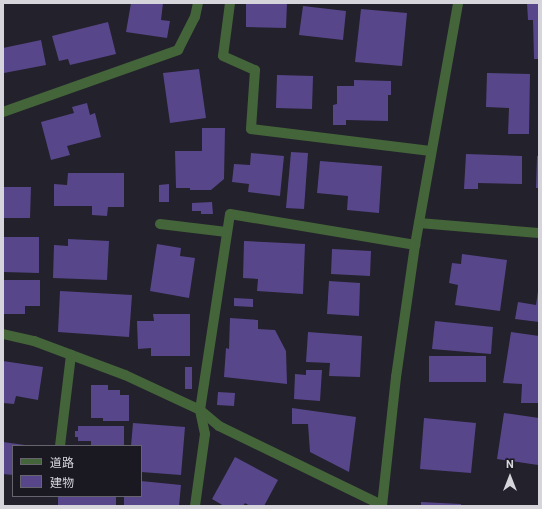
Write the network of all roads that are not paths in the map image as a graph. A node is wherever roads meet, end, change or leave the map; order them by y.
1 (198, 3) edge
2 (230, 3) edge
3 (458, 3) edge
4 (3, 112) edge
5 (432, 151) junction
6 (419, 223) junction
7 (160, 224) dead end
8 (227, 232) junction
9 (539, 233) edge
10 (415, 245) junction
11 (3, 334) edge
12 (71, 355) junction
13 (200, 410) junction
14 (60, 445) edge
15 (382, 505) edge
16 (195, 506) edge

1 - 4 street
2 - 5 street
3 - 5 street
5 - 6 street
6 - 9 street
6 - 10 street
7 - 8 street
8 - 10 street
8 - 13 street
10 - 15 street
11 - 12 street
12 - 13 street
12 - 14 street
13 - 15 street
13 - 16 street

